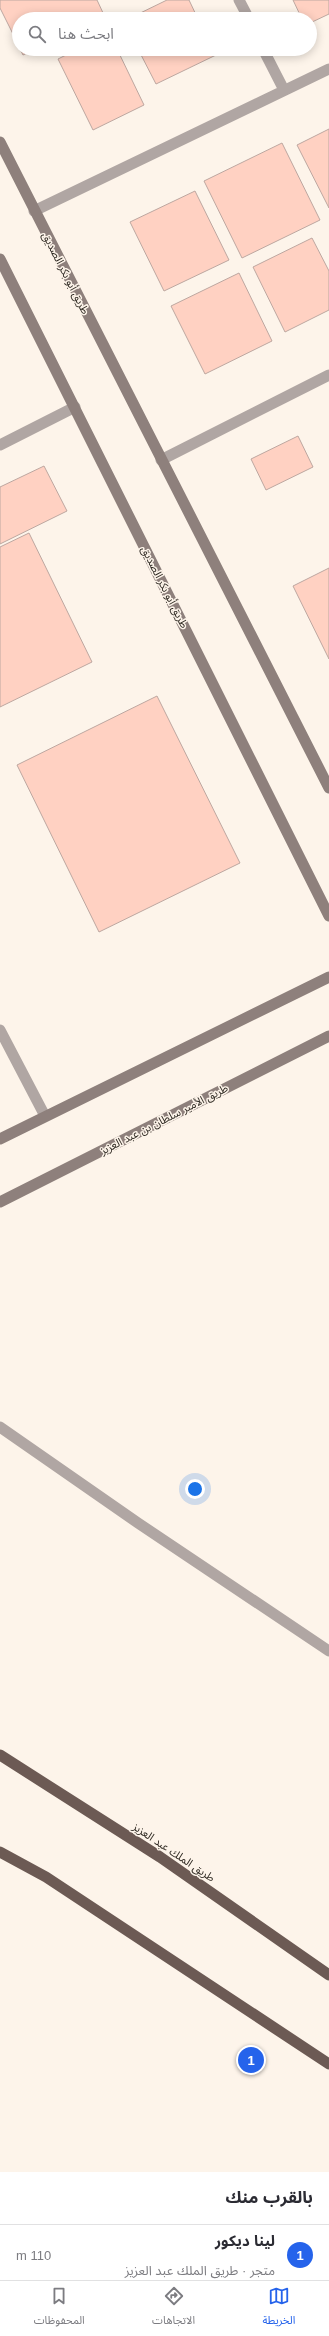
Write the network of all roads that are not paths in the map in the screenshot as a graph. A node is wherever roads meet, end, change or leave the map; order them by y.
1 (239, 0) edge
2 (245, 12) edge
3 (267, 56) edge
4 (329, 69) edge
5 (284, 90) junction
6 (0, 142) edge
7 (34, 212) junction
8 (0, 259) edge
9 (329, 375) edge
10 (75, 407) junction
11 (0, 444) edge
12 (161, 460) junction
13 (329, 788) edge
14 (329, 916) edge
15 (329, 977) edge
16 (0, 1030) edge
17 (329, 1036) edge
18 (45, 1116) junction
19 (0, 1139) edge
20 (0, 1202) edge
21 (0, 1427) edge
22 (329, 1651) edge
23 (0, 1755) edge
24 (0, 1852) edge
25 (329, 1976) edge
26 (329, 2064) edge

1 - 2 street
3 - 5 street
4 - 5 street
5 - 7 street
6 - 7 main road, طريق أبو بكر الصديق
7 - 12 main road, طريق أبو بكر الصديق
8 - 10 main road, طريق أبو بكر الصديق
9 - 12 street
10 - 11 street
10 - 14 main road, طريق أبو بكر الصديق
12 - 13 main road, طريق أبو بكر الصديق
15 - 18 main road
16 - 18 street
17 - 20 main road, طريق الأمير سلطان بن عبد العزيز
18 - 19 main road
21 - 22 street
23 - 25 highway, طريق الملك عبد العزيز
24 - 26 highway

